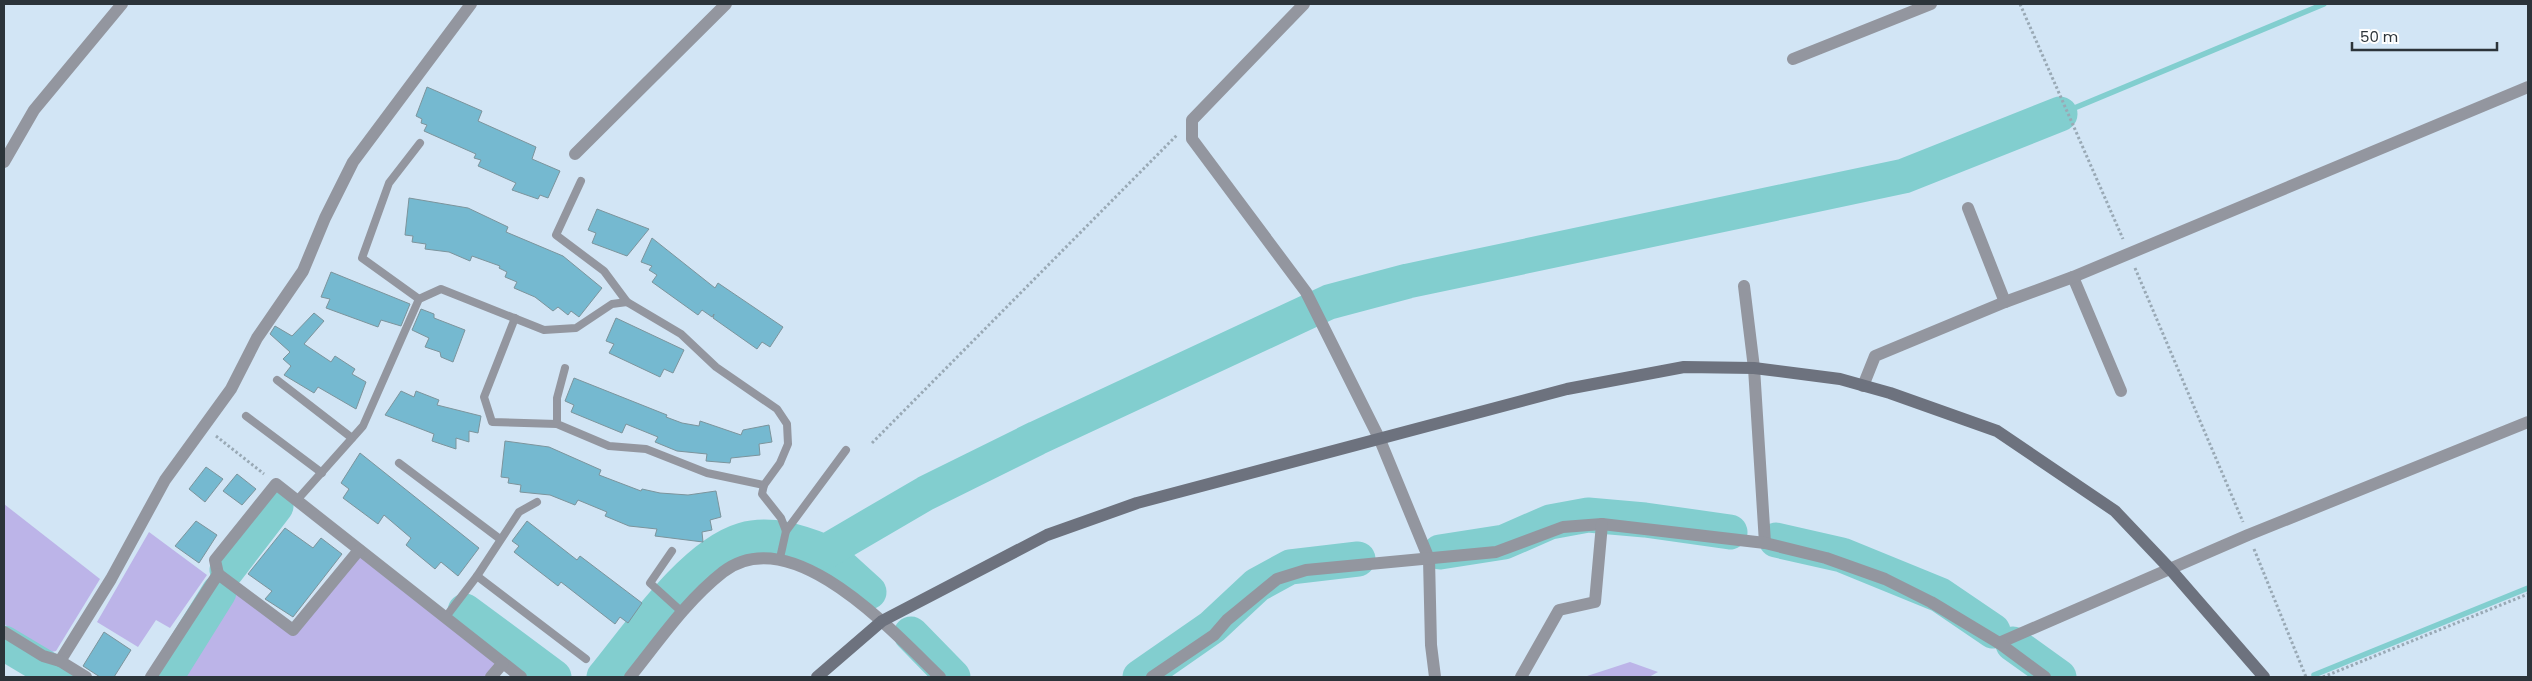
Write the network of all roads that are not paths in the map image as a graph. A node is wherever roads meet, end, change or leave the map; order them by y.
1 (122, 4) edge
2 (471, 4) edge
3 (726, 4) edge
4 (1304, 4) edge
5 (1930, 4) edge
6 (1793, 59) dead end
7 (2528, 88) edge
8 (420, 143) dead end
9 (576, 154) dead end
10 (4, 162) edge
11 (581, 181) dead end
12 (1968, 208) dead end
13 (2073, 277) junction
14 (1744, 286) dead end
15 (418, 299) junction
16 (627, 302) junction
17 (2005, 302) junction
18 (515, 318) junction
19 (566, 368) dead end
20 (1754, 368) junction
21 (277, 380) dead end
22 (1863, 386) junction
23 (2121, 391) dead end
24 (246, 416) dead end
25 (2528, 422) edge
26 (557, 424) junction
27 (352, 438) junction
28 (1380, 440) junction
29 (846, 450) dead end
30 (399, 463) dead end
31 (322, 473) junction
32 (764, 485) junction
33 (297, 500) junction
34 (537, 502) dead end
35 (1602, 524) junction
36 (785, 533) junction
37 (500, 539) junction
38 (1765, 543) junction
39 (359, 550) junction
40 (672, 551) dead end
41 (781, 555) junction
42 (1428, 559) junction
43 (2171, 570) junction
44 (218, 574) junction
45 (478, 576) junction
46 (679, 609) junction
47 (445, 618) junction
48 (882, 621) junction
49 (4, 632) edge
50 (1999, 643) junction
51 (586, 659) dead end
52 (60, 662) junction
53 (502, 663) junction
54 (86, 677) edge
55 (151, 677) edge
56 (491, 677) edge
57 (521, 677) edge
58 (630, 677) edge
59 (817, 677) edge
60 (940, 677) edge
61 (1152, 677) edge
62 (1435, 677) edge
63 (1521, 677) edge
64 (2045, 677) edge
65 (2264, 677) edge

1 - 10 street
2 - 52 street
3 - 9 street
4 - 28 street
5 - 6 street
7 - 13 street
8 - 15 lane
11 - 16 lane
12 - 17 street
13 - 17 street
13 - 23 street
14 - 20 street
15 - 18 lane
15 - 27 lane
16 - 18 lane
16 - 32 lane
17 - 22 street
18 - 26 lane
19 - 26 lane
20 - 22 street
20 - 28 street
20 - 38 street
21 - 27 lane
22 - 43 street
24 - 31 lane
25 - 43 street
26 - 32 lane
27 - 31 lane
28 - 42 street
28 - 48 street
29 - 36 lane
30 - 37 lane
31 - 33 lane
32 - 36 lane
33 - 39 street
33 - 44 street
34 - 37 lane
35 - 38 street
35 - 42 street
35 - 63 street
36 - 41 lane
37 - 45 lane
38 - 50 street
39 - 44 street
39 - 47 street
40 - 46 lane
41 - 46 street
41 - 48 street
42 - 61 street
42 - 62 street
43 - 50 street
43 - 65 street
44 - 55 street
45 - 47 lane
45 - 51 lane
46 - 58 street
47 - 53 street
48 - 59 street
48 - 60 street
49 - 52 street
50 - 64 street
52 - 54 street
53 - 56 street
53 - 57 street

